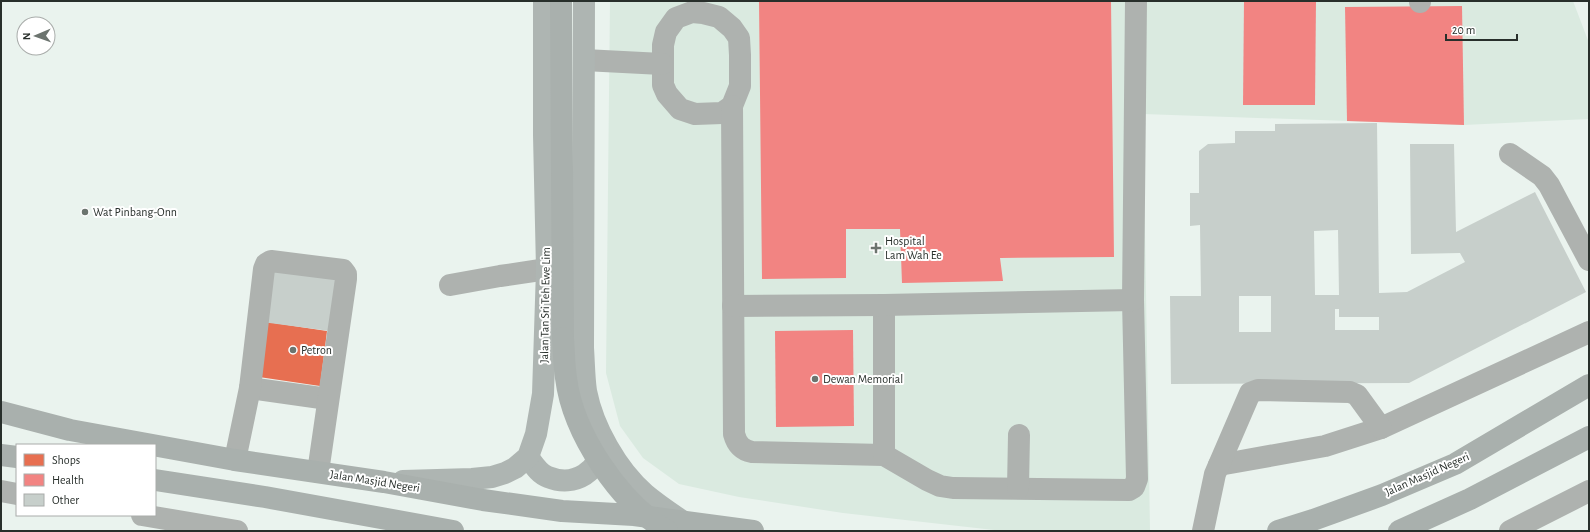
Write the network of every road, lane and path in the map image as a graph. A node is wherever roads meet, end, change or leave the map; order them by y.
1 (544, 1) edge
2 (561, 1) edge
3 (584, 1) edge
4 (721, 1) edge
5 (1136, 1) edge
6 (683, 8) edge
7 (732, 28) junction
8 (584, 60) junction
9 (662, 64) junction
10 (732, 106) junction
11 (1510, 154) dead end
12 (1589, 260) edge
13 (547, 269) junction
14 (450, 285) dead end
15 (1133, 300) junction
16 (884, 305) junction
17 (733, 306) junction
18 (1589, 332) edge
19 (1589, 385) edge
20 (250, 388) junction
21 (328, 399) junction
22 (1, 412) edge
23 (1381, 428) junction
24 (1019, 435) dead end
25 (1589, 437) edge
26 (603, 438) junction
27 (147, 444) edge
28 (156, 446) edge
29 (1, 455) edge
30 (884, 455) junction
31 (16, 457) edge
32 (528, 457) junction
33 (235, 460) junction
34 (1219, 466) junction
35 (318, 472) junction
36 (156, 480) edge
37 (384, 482) junction
38 (1018, 488) junction
39 (1, 491) edge
40 (1589, 492) edge
41 (16, 494) edge
42 (148, 516) edge
43 (676, 527) edge
44 (237, 531) edge
45 (453, 531) edge
46 (753, 531) edge
47 (1203, 531) edge
48 (1278, 531) edge
49 (1399, 531) edge
50 (1510, 531) edge

1 - 13 main road, Jalan Tan Sri Teh Ewe Lim
2 - 43 highway, bridge
3 - 8 main road
4 - 7 street
5 - 15 street
6 - 7 street
6 - 9 street
7 - 10 street
8 - 9 street
8 - 26 main road
9 - 10 street
10 - 17 street
11 - 12 street
13 - 14 street
13 - 32 main road, Jalan Tan Sri Teh Ewe Lim
15 - 16 street
15 - 38 street
16 - 17 street
16 - 30 street
17 - 30 street
18 - 23 street
19 - 48 highway, Jalan Masjid Negeri
20 - 21 street
20 - 21 street
20 - 33 street
21 - 35 street
22 - 27 highway, Jalan Masjid Negeri
23 - 34 street
23 - 34 street
24 - 38 street
25 - 49 highway
26 - 32 main road
26 - 43 main road
28 - 33 highway, Jalan Masjid Negeri
29 - 31 highway
30 - 38 street
32 - 37 main road
33 - 35 highway, Jalan Masjid Negeri
34 - 47 street
35 - 37 highway, Jalan Masjid Negeri
36 - 45 highway
37 - 43 highway, Jalan Masjid Negeri
39 - 41 street
40 - 50 street
42 - 44 street
43 - 46 highway, Jalan Masjid Negeri

